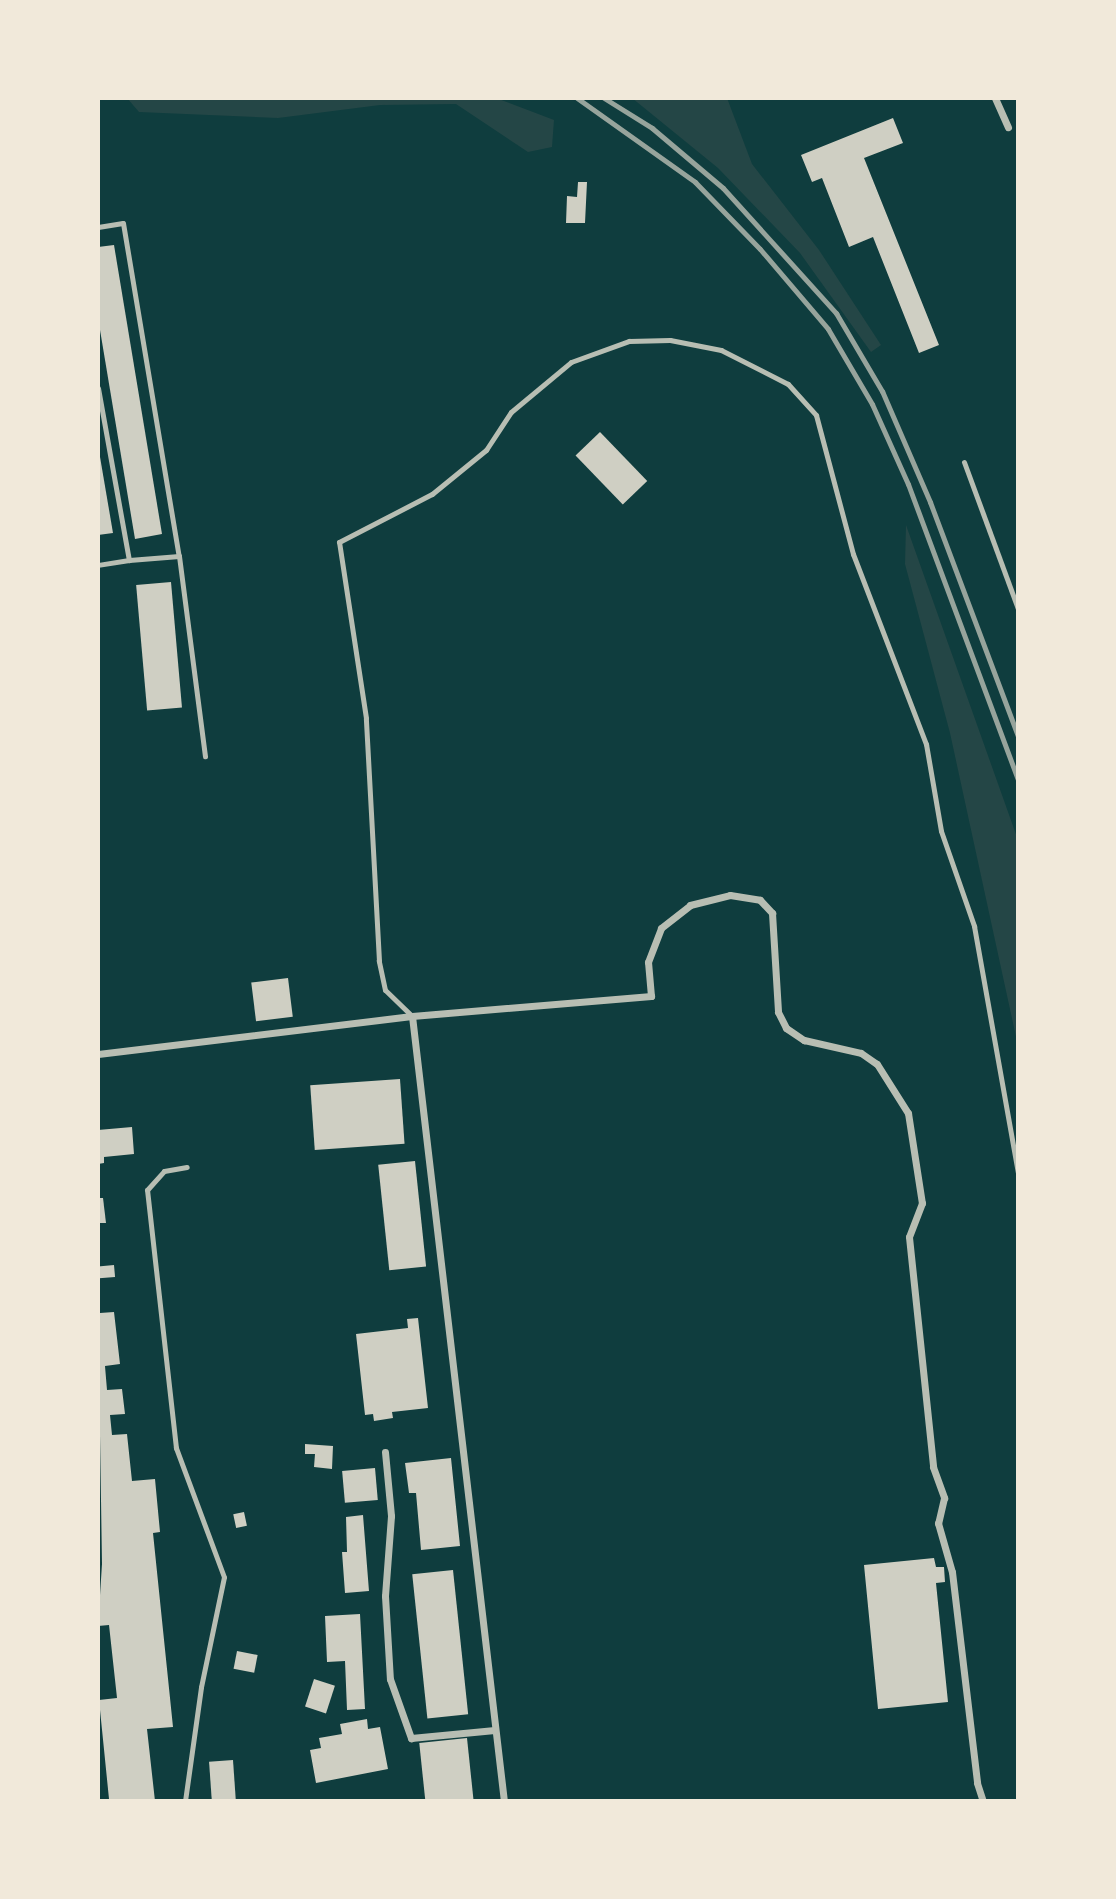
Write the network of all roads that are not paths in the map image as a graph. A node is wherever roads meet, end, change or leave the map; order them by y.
1 (995, 98) edge
2 (1007, 127) dead end
3 (98, 227) edge
4 (98, 388) edge
5 (964, 462) dead end
6 (179, 555) junction
7 (129, 560) junction
8 (98, 565) edge
9 (1018, 609) edge
10 (205, 755) dead end
11 (412, 1016) junction
12 (98, 1054) edge
13 (187, 1167) dead end
14 (1018, 1173) edge
15 (385, 1452) dead end
16 (495, 1730) junction
17 (185, 1801) edge
18 (504, 1801) edge
19 (983, 1801) edge

1 - 2 street
3 - 6 lane
4 - 7 lane
5 - 9 lane
6 - 7 lane
6 - 10 lane
7 - 8 lane
11 - 12 street
11 - 14 lane
11 - 16 street
11 - 19 street
13 - 17 lane
15 - 16 street
16 - 18 street

